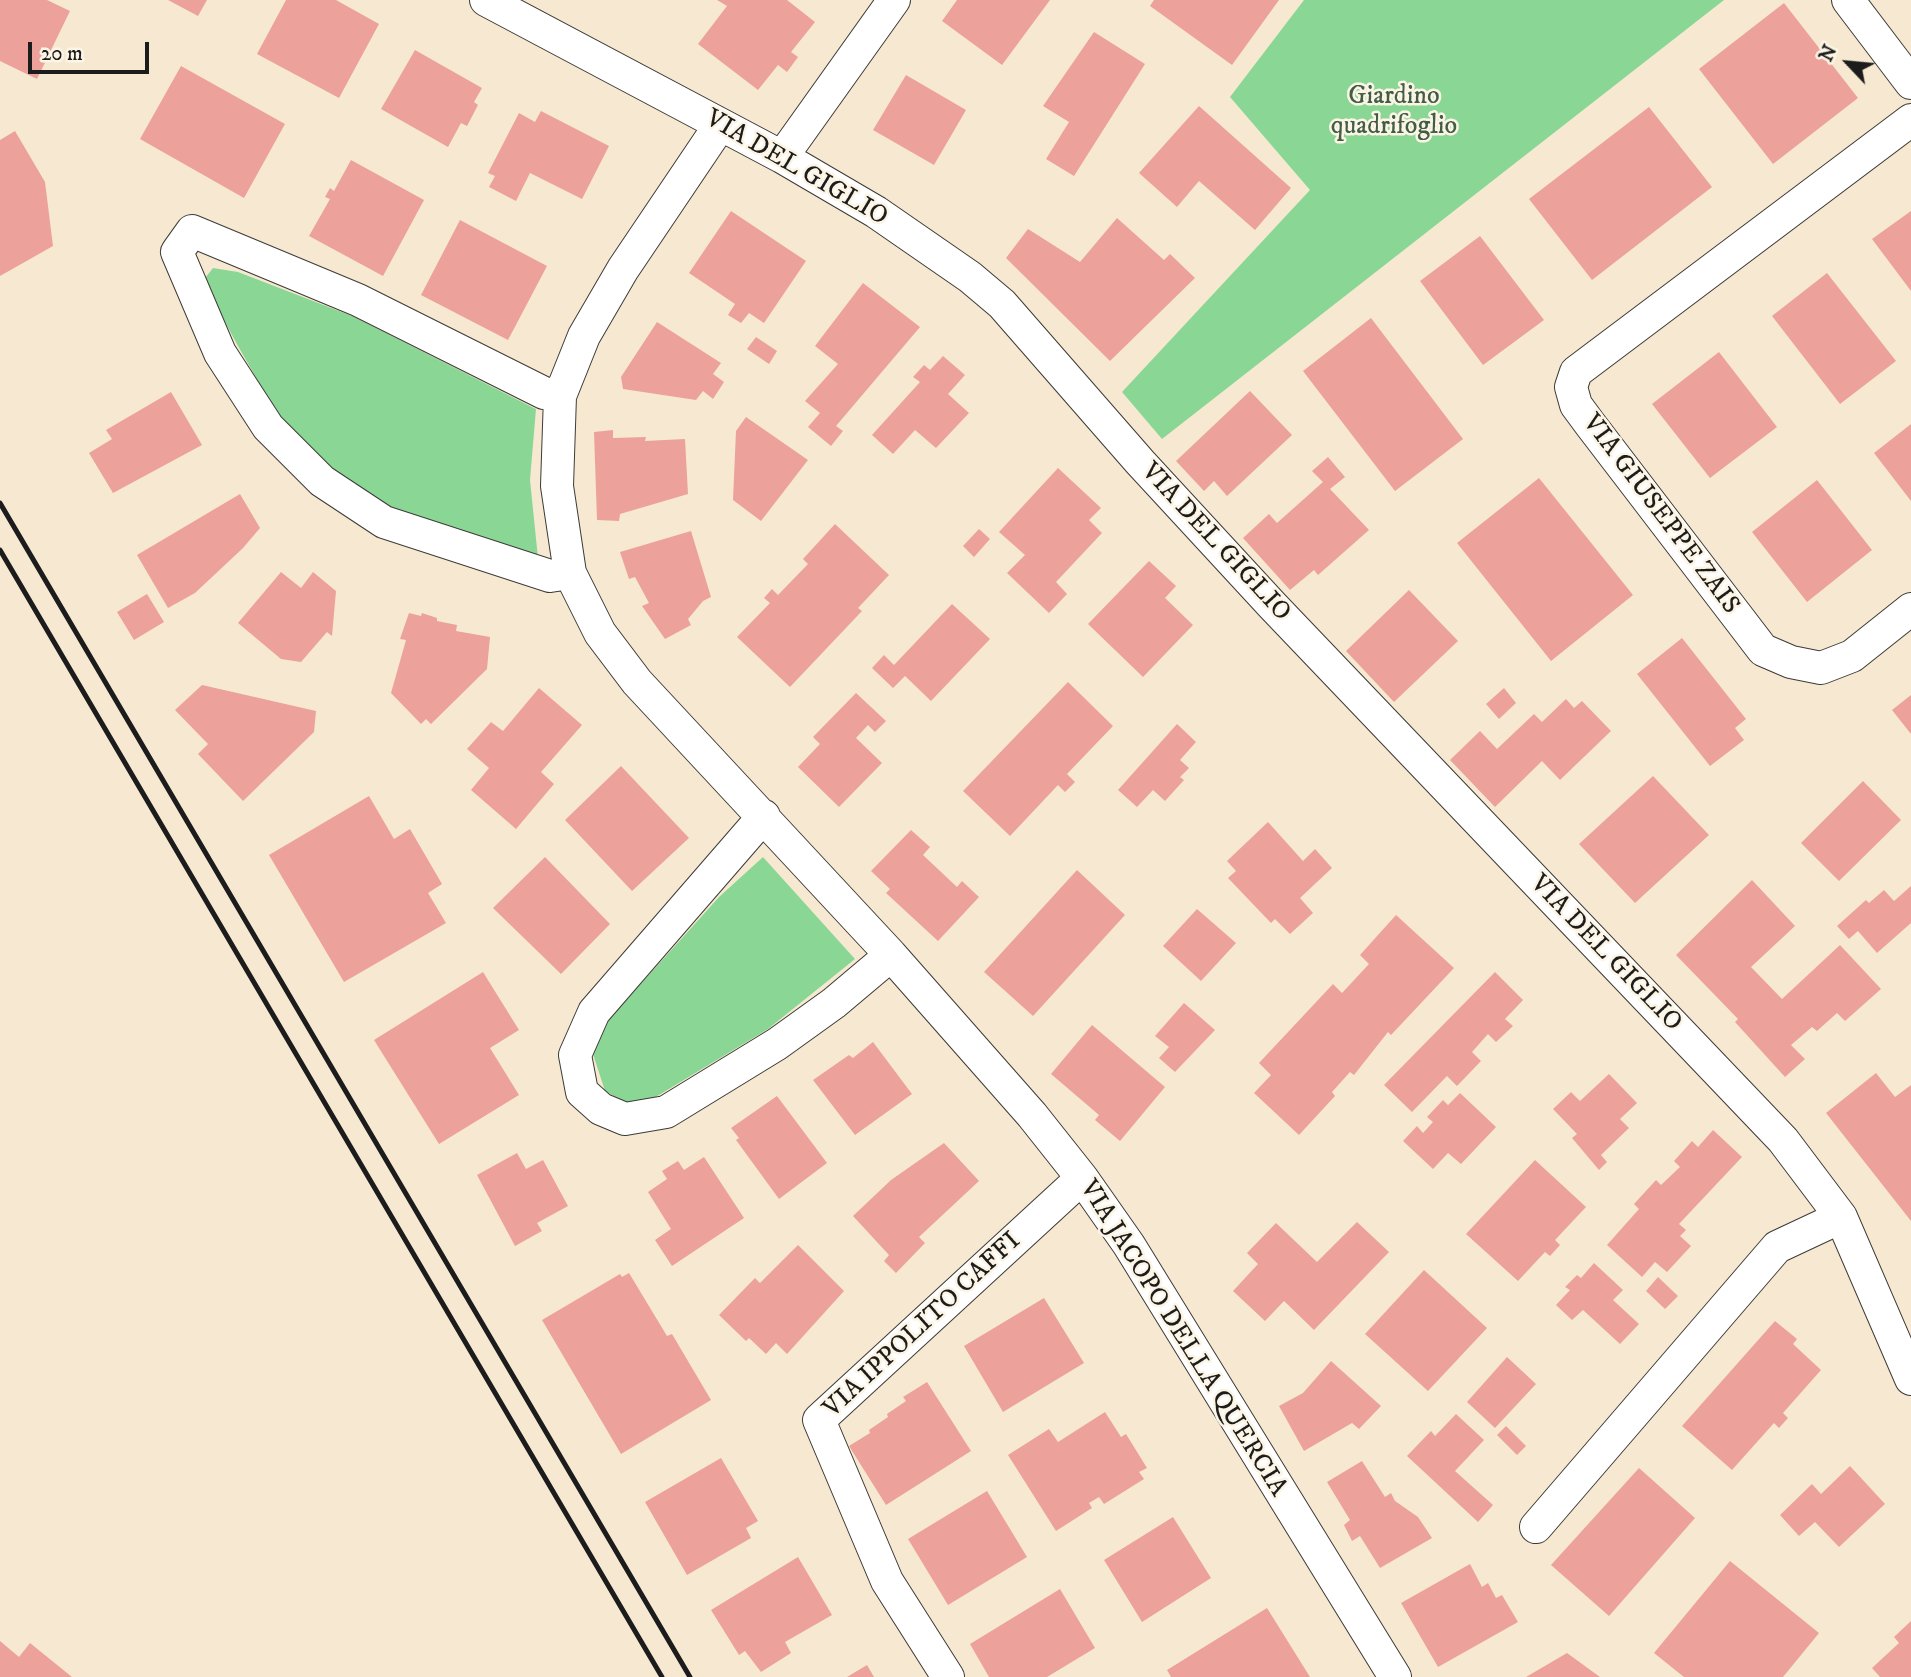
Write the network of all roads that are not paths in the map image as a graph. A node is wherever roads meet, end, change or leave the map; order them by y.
1 (486, 0) edge
2 (894, 0) edge
3 (1848, 0) edge
4 (1911, 83) edge
5 (1911, 120) edge
6 (720, 125) junction
7 (782, 157) junction
8 (560, 396) junction
9 (570, 573) junction
10 (1911, 609) edge
11 (764, 816) junction
12 (891, 955) junction
13 (1082, 1178) junction
14 (1841, 1217) junction
15 (1911, 1379) edge
16 (1536, 1527) dead end
17 (948, 1677) edge
18 (1395, 1677) edge

1 - 6 street, VIA DEL GIGLIO
2 - 7 street
3 - 4 street
5 - 10 street, VIA GIUSEPPE ZAIS
6 - 7 street, VIA DEL GIGLIO
6 - 8 street, VIA JACOPO DELLA QUERCIA
7 - 14 street, VIA DEL GIGLIO
8 - 9 street, VIA JACOPO DELLA QUERCIA
8 - 9 street
9 - 11 street, VIA JACOPO DELLA QUERCIA
11 - 12 street, VIA JACOPO DELLA QUERCIA
11 - 12 street
12 - 13 street, VIA JACOPO DELLA QUERCIA
13 - 17 street, VIA IPPOLITO CAFFI
13 - 18 street, VIA JACOPO DELLA QUERCIA
14 - 15 street, VIA DEL GIGLIO
14 - 16 street

